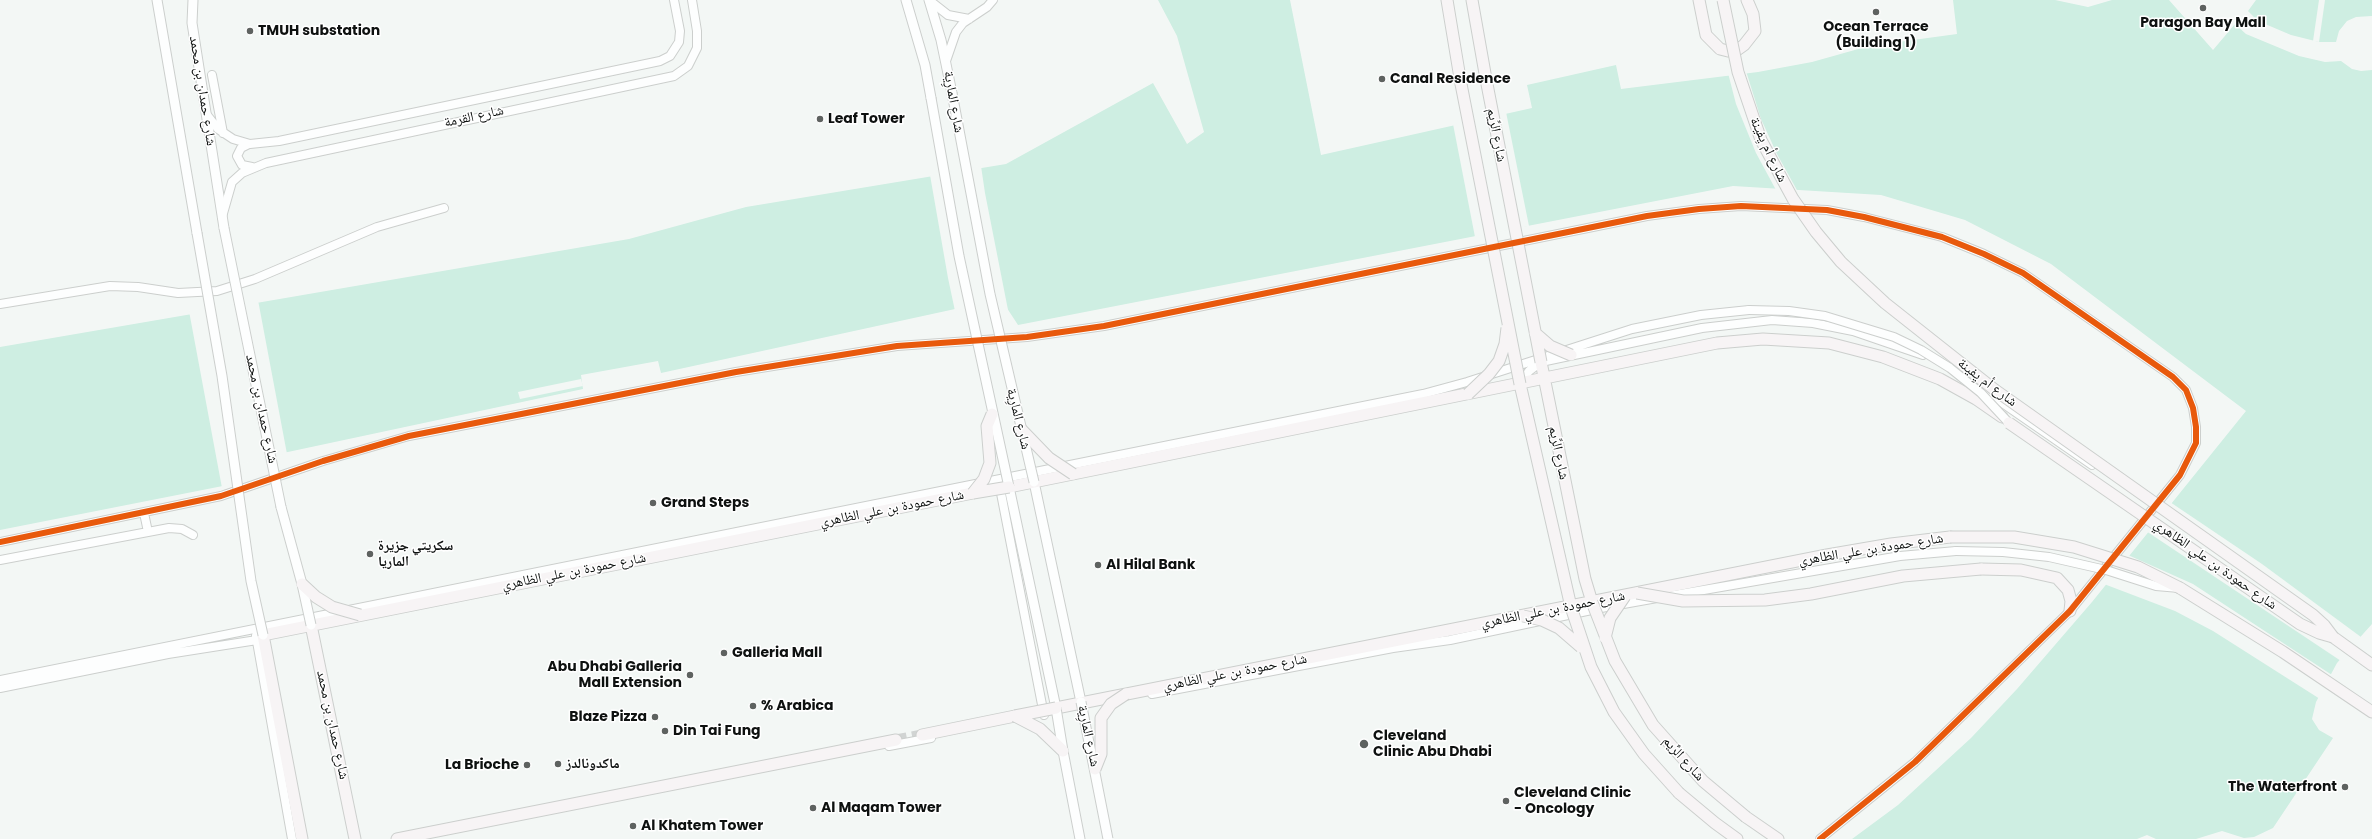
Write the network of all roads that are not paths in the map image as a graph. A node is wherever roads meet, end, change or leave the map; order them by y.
1 (157, 0) edge
2 (193, 0) edge
3 (674, 0) edge
4 (692, 0) edge
5 (906, 0) edge
6 (929, 0) edge
7 (993, 0) edge
8 (1447, 0) edge
9 (1472, 0) edge
10 (1699, 0) edge
11 (1723, 0) edge
12 (1747, 0) edge
13 (969, 19) junction
14 (946, 61) junction
15 (212, 75) dead end
16 (207, 115) junction
17 (223, 133) junction
18 (250, 144) junction
19 (255, 167) junction
20 (444, 208) dead end
21 (222, 217) junction
22 (0, 304) edge
23 (1508, 318) junction
24 (1535, 333) junction
25 (1571, 355) junction
26 (1540, 362) junction
27 (1543, 378) junction
28 (1520, 384) junction
29 (1468, 394) junction
30 (992, 414) junction
31 (2009, 422) junction
32 (1020, 428) junction
33 (1073, 474) junction
34 (998, 481) junction
35 (1034, 482) junction
36 (1009, 487) junction
37 (973, 493) junction
38 (2153, 508) junction
39 (144, 514) junction
40 (148, 532) junction
41 (193, 535) dead end
42 (0, 542) edge
43 (0, 560) edge
44 (302, 584) junction
45 (2180, 588) junction
46 (1637, 593) junction
47 (1625, 596) junction
48 (1597, 605) junction
49 (1571, 607) junction
50 (2070, 611) junction
51 (360, 615) junction
52 (1523, 616) junction
53 (311, 625) junction
54 (258, 635) junction
55 (2333, 637) junction
56 (1605, 638) junction
57 (1584, 651) junction
58 (2372, 665) edge
59 (0, 680) edge
60 (0, 688) edge
61 (1126, 694) junction
62 (1081, 702) junction
63 (1056, 708) junction
64 (2372, 712) edge
65 (1015, 716) junction
66 (1044, 716) junction
67 (922, 734) tunnel mouth
68 (896, 740) tunnel mouth
69 (1063, 751) junction
70 (1095, 769) junction
71 (292, 839) edge
72 (302, 839) edge
73 (355, 839) edge
74 (399, 839) edge
75 (407, 839) edge
76 (1080, 839) edge
77 (1108, 839) edge
78 (1737, 839) edge
79 (1778, 839) edge
80 (1820, 839) edge

1 - 54 street, شارع حمدان بن محمد, bridge
2 - 16 street, شارع حمدان بن محمد
3 - 18 street, شارع القرمة
4 - 19 street, شارع القرمة
5 - 30 street, شارع المارِية, bridge
6 - 13 street
6 - 14 street, شارع المارِية
7 - 13 street
8 - 23 main road, شارع الرِّيم, bridge
9 - 24 main road, شارع الرِّيم, bridge
10 - 12 main road
11 - 55 main road, شارع أم يِفينة, bridge
13 - 14 street
14 - 32 street, شارع المارِية, bridge
15 - 17 street
16 - 17 street, شارع القرمة
16 - 21 street, شارع حمدان بن محمد
17 - 18 street, شارع القرمة
18 - 19 street
19 - 21 street, شارع القرمة
20 - 22 street
21 - 44 street, شارع حمدان بن محمد, bridge
23 - 28 main road, شارع الرِّيم, bridge
23 - 29 main road, bridge
24 - 25 main road, bridge
24 - 26 main road, شارع الرِّيم, bridge
25 - 26 street, شارع حمودة بن علي الظاهري
25 - 38 street, شارع حمودة بن علي الظاهري
26 - 27 main road, شارع الرِّيم
26 - 28 street
27 - 28 main road, شارع حمودة بن علي الظاهري
27 - 31 main road, شارع حمودة بن علي الظاهري, bridge
27 - 48 main road, شارع الرِّيم
28 - 29 main road, شارع حمودة بن علي الظاهري
28 - 49 main road, شارع الرِّيم
29 - 33 main road, شارع حمودة بن علي الظاهري
30 - 36 street, شارع المارِية, bridge
30 - 37 main road, bridge
31 - 34 street, bridge
31 - 55 main road, شارع حمودة بن علي الظاهري, bridge
32 - 33 main road, bridge
32 - 35 street, شارع المارِية, bridge
33 - 35 main road, شارع حمودة بن علي الظاهري
34 - 54 street
34 - 66 street
35 - 36 main road, شارع حمودة بن علي الظاهري
35 - 62 street, شارع المارِية
36 - 37 main road, شارع حمودة بن علي الظاهري, bridge
36 - 63 street, شارع المارِية
37 - 51 main road, شارع حمودة بن علي الظاهري
38 - 39 street
38 - 50 street
39 - 40 street
39 - 42 street
40 - 41 street
40 - 43 street
44 - 51 main road, bridge
44 - 53 street, شارع حمدان بن محمد, bridge
45 - 46 main road, شارع حمودة بن علي الظاهري, bridge
45 - 48 street, شارع حمودة بن علي الظاهري, bridge
45 - 64 main road, شارع حمودة بن علي الظاهري
46 - 47 main road, شارع حمودة بن علي الظاهري
46 - 50 main road, bridge
47 - 48 main road, شارع حمودة بن علي الظاهري
47 - 56 main road, bridge
48 - 49 main road, شارع حمودة بن علي الظاهري
48 - 56 main road, شارع الرِّيم, bridge
48 - 66 street
49 - 52 main road, شارع حمودة بن علي الظاهري, bridge
49 - 57 main road, شارع الرِّيم, bridge
50 - 80 street
51 - 53 main road, شارع حمودة بن علي الظاهري
52 - 57 main road, bridge
52 - 61 main road, شارع حمودة بن علي الظاهري
53 - 54 main road, شارع حمودة بن علي الظاهري
53 - 73 main road, شارع حمدان بن محمد
54 - 59 street
54 - 60 street
54 - 71 street
54 - 72 main road, شارع حمدان بن محمد
55 - 58 main road, شارع حمودة بن علي الظاهري
56 - 79 main road, شارع الرِّيم, bridge
57 - 78 main road, شارع الرِّيم, bridge
61 - 62 main road, شارع حمودة بن علي الظاهري, bridge
61 - 70 main road, bridge
62 - 63 main road, شارع حمودة بن علي الظاهري
62 - 70 street, شارع المارِية, bridge
63 - 65 main road, شارع حمودة بن علي الظاهري, bridge
63 - 69 street, شارع المارِية, bridge
65 - 67 main road, شارع حمودة بن علي الظاهري
65 - 69 main road, bridge
66 - 75 street
68 - 74 main road
69 - 76 street, شارع المارِية
70 - 77 street, شارع المارِية, bridge

